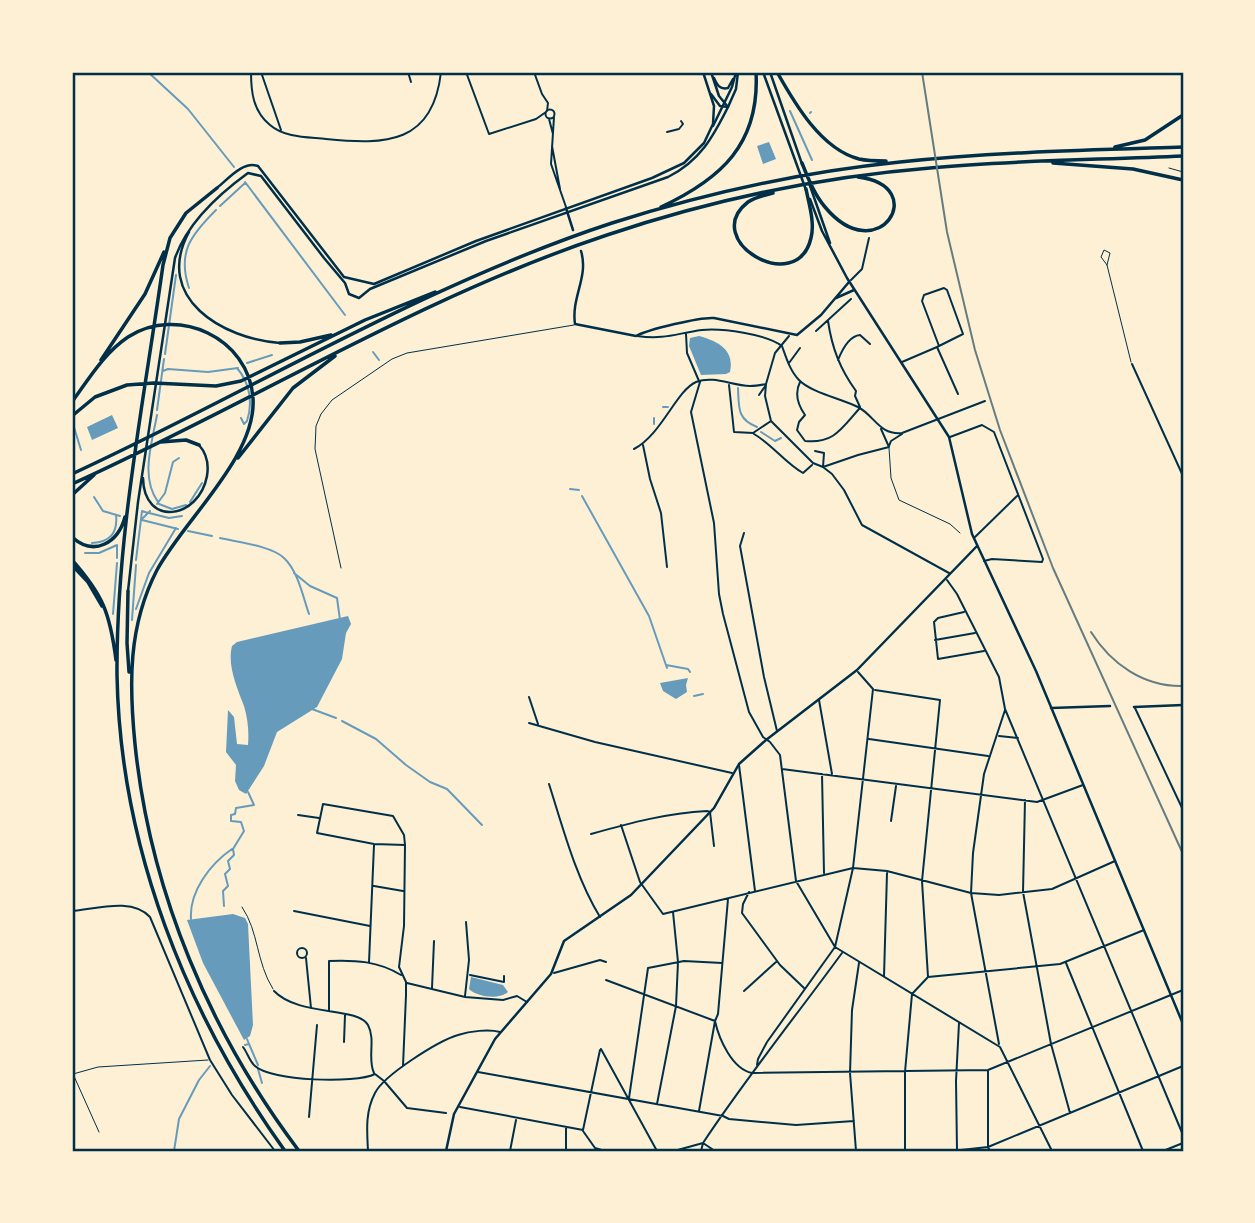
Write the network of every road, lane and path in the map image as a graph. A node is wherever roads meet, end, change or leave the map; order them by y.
1 (251, 72) edge
2 (261, 72) edge
3 (408, 72) edge
4 (441, 72) edge
5 (466, 72) edge
6 (534, 72) edge
7 (703, 72) edge
8 (711, 72) edge
9 (756, 72) edge
10 (764, 72) edge
11 (770, 72) edge
12 (777, 72) edge
13 (736, 73) edge
14 (411, 82) dead end
15 (710, 92) junction
16 (724, 102) junction
17 (722, 107) junction
18 (728, 107) junction
19 (546, 112) junction
20 (1183, 115) edge
21 (554, 117) junction
22 (547, 118) junction
23 (536, 119) junction
24 (681, 121) dead end
25 (712, 128) junction
26 (282, 132) junction
27 (667, 132) dead end
28 (553, 135) junction
29 (1183, 147) edge
30 (1099, 150) junction
31 (1183, 156) edge
32 (899, 162) junction
33 (1030, 162) junction
34 (802, 163) junction
35 (1169, 168) dead end
36 (1183, 172) edge
37 (853, 177) junction
38 (1183, 180) edge
39 (789, 187) junction
40 (217, 188) joint
41 (806, 190) junction
42 (566, 208) junction
43 (649, 212) junction
44 (567, 213) junction
45 (197, 221) junction
46 (573, 230) dead end
47 (170, 238) junction
48 (869, 238) dead end
49 (581, 251) dead end
50 (836, 259) junction
51 (1107, 265) junction
52 (352, 280) junction
53 (364, 282) junction
54 (849, 282) junction
55 (451, 287) junction
56 (347, 288) junction
57 (854, 290) junction
58 (364, 293) junction
59 (851, 299) dead end
60 (833, 300) junction
61 (828, 321) junction
62 (576, 325) junction
63 (816, 331) dead end
64 (340, 332) junction
65 (686, 334) junction
66 (790, 335) junction
67 (636, 336) junction
68 (280, 343) joint
69 (870, 344) dead end
70 (782, 346) junction
71 (938, 346) junction
72 (348, 347) junction
73 (800, 348) dead end
74 (838, 361) junction
75 (788, 363) junction
76 (901, 363) junction
77 (1132, 364) joint
78 (91, 376) junction
79 (700, 382) junction
80 (800, 382) junction
81 (729, 384) junction
82 (766, 384) junction
83 (958, 394) dead end
84 (759, 395) dead end
85 (985, 401) dead end
86 (72, 402) edge
87 (860, 408) junction
88 (72, 416) edge
89 (937, 418) junction
90 (771, 421) junction
91 (881, 428) junction
92 (753, 433) junction
93 (902, 433) junction
94 (949, 438) junction
95 (163, 441) junction
96 (643, 444) junction
97 (199, 445) joint
98 (889, 447) junction
99 (634, 449) dead end
100 (815, 451) dead end
101 (813, 463) junction
102 (144, 465) junction
103 (823, 467) junction
104 (98, 472) junction
105 (72, 474) edge
106 (1183, 475) edge
107 (223, 476) junction
108 (72, 484) edge
109 (72, 495) edge
110 (1017, 495) junction
111 (129, 502) junction
112 (744, 533) dead end
113 (960, 533) dead end
114 (72, 537) edge
115 (974, 538) junction
116 (977, 546) junction
117 (72, 560) edge
118 (984, 561) junction
119 (72, 565) edge
120 (667, 567) dead end
121 (341, 568) dead end
122 (950, 573) junction
123 (945, 579) junction
124 (128, 591) joint
125 (965, 611) junction
126 (108, 620) junction
127 (976, 633) junction
128 (935, 640) junction
129 (985, 651) junction
130 (857, 670) junction
131 (117, 676) junction
132 (873, 689) junction
133 (131, 696) junction
134 (529, 697) dead end
135 (819, 699) junction
136 (1183, 705) edge
137 (1110, 706) dead end
138 (1134, 707) joint
139 (1051, 708) junction
140 (1005, 709) junction
141 (529, 723) dead end
142 (538, 725) junction
143 (777, 732) junction
144 (998, 736) junction
145 (1018, 738) junction
146 (867, 739) junction
147 (766, 740) junction
148 (935, 750) junction
149 (989, 756) junction
150 (739, 764) junction
151 (781, 768) junction
152 (732, 772) junction
153 (822, 773) junction
154 (832, 774) junction
155 (863, 778) junction
156 (549, 784) dead end
157 (896, 785) junction
158 (1083, 785) junction
159 (931, 790) junction
160 (980, 795) junction
161 (1025, 800) junction
162 (1044, 801) junction
163 (1183, 810) edge
164 (710, 812) junction
165 (298, 815) dead end
166 (320, 819) junction
167 (891, 821) dead end
168 (621, 825) junction
169 (591, 834) dead end
170 (374, 844) junction
171 (405, 845) junction
172 (714, 846) dead end
173 (1115, 861) junction
174 (853, 867) junction
175 (887, 872) junction
176 (824, 874) junction
177 (1076, 878) junction
178 (796, 881) junction
179 (922, 881) junction
180 (641, 885) junction
181 (373, 886) junction
182 (404, 891) junction
183 (755, 891) junction
184 (750, 892) junction
185 (1023, 892) junction
186 (971, 893) junction
187 (728, 898) junction
188 (242, 907) dead end
189 (72, 911) edge
190 (294, 911) dead end
191 (673, 911) junction
192 (600, 917) junction
193 (466, 922) dead end
194 (370, 926) junction
195 (1144, 930) junction
196 (435, 941) dead end
197 (1104, 946) junction
198 (835, 947) junction
199 (842, 952) junction
200 (306, 958) dead end
201 (606, 961) dead end
202 (369, 962) junction
203 (678, 962) junction
204 (777, 962) junction
205 (859, 962) junction
206 (1066, 962) junction
207 (722, 963) junction
208 (1036, 966) junction
209 (986, 972) junction
210 (551, 974) junction
211 (401, 975) junction
212 (468, 975) junction
213 (504, 976) dead end
214 (884, 977) junction
215 (928, 977) junction
216 (606, 980) dead end
217 (406, 982) junction
218 (432, 989) junction
219 (805, 989) junction
220 (1183, 989) edge
221 (274, 991) joint
222 (744, 991) dead end
223 (644, 994) junction
224 (912, 994) junction
225 (1171, 995) junction
226 (465, 997) junction
227 (528, 1002) junction
228 (676, 1006) junction
229 (311, 1009) junction
230 (1131, 1011) junction
231 (329, 1012) junction
232 (345, 1014) junction
233 (715, 1021) junction
234 (959, 1022) junction
235 (317, 1024) dead end
236 (1183, 1024) edge
237 (1092, 1027) junction
238 (501, 1032) junction
239 (344, 1042) dead end
240 (1051, 1044) junction
241 (243, 1047) dead end
242 (1000, 1047) junction
243 (210, 1060) junction
244 (1009, 1061) junction
245 (757, 1065) junction
246 (403, 1066) junction
247 (1183, 1066) edge
248 (988, 1070) junction
249 (477, 1072) junction
250 (905, 1072) junction
251 (956, 1072) junction
252 (752, 1073) junction
253 (764, 1073) junction
254 (850, 1073) junction
255 (375, 1074) junction
256 (1158, 1076) junction
257 (312, 1080) junction
258 (384, 1081) junction
259 (591, 1092) junction
260 (1119, 1093) junction
261 (629, 1099) junction
262 (657, 1104) junction
263 (458, 1106) junction
264 (698, 1111) junction
265 (446, 1113) joint
266 (1070, 1113) junction
267 (454, 1114) junction
268 (723, 1116) junction
269 (309, 1117) dead end
270 (516, 1119) junction
271 (853, 1121) junction
272 (1040, 1125) junction
273 (566, 1126) junction
274 (583, 1130) junction
275 (99, 1132) dead end
276 (1183, 1135) edge
277 (704, 1143) junction
278 (1183, 1143) edge
279 (988, 1147) junction
280 (275, 1151) edge
281 (285, 1151) edge
282 (299, 1151) edge
283 (368, 1151) edge
284 (446, 1151) edge
285 (510, 1151) edge
286 (566, 1151) edge
287 (605, 1151) edge
288 (657, 1151) edge
289 (674, 1151) edge
290 (701, 1151) edge
291 (716, 1151) edge
292 (856, 1151) edge
293 (905, 1151) edge
294 (952, 1151) edge
295 (957, 1151) edge
296 (990, 1151) edge
297 (1052, 1151) edge
298 (1143, 1151) edge
299 (1163, 1151) edge

1 - 26 street
2 - 26 street
3 - 14 street
4 - 26 street
5 - 23 street
6 - 19 street
7 - 15 main road
8 - 13 main road
8 - 16 main road
9 - 43 highway
10 - 41 main road
11 - 34 main road
12 - 32 highway
13 - 16 main road
13 - 18 main road
15 - 17 main road
15 - 25 main road
16 - 17 main road
16 - 18 main road
17 - 18 main road
17 - 25 main road
18 - 44 main road
19 - 21 street
19 - 22 street
19 - 23 street
20 - 30 highway
21 - 22 street
21 - 28 street
22 - 23 street
22 - 28 street
24 - 27 street
25 - 42 main road
28 - 42 street
29 - 30 highway
30 - 32 highway
31 - 33 highway
32 - 43 highway
33 - 37 highway
33 - 38 highway
34 - 37 highway
34 - 50 main road
35 - 36 lane
37 - 39 highway
39 - 41 highway
39 - 72 highway
40 - 47 highway
40 - 52 main road
41 - 50 main road
42 - 44 main road
42 - 53 main road
43 - 55 highway
44 - 46 main road
44 - 58 main road
45 - 56 main road
45 - 68 main road
45 - 102 main road
47 - 78 highway
47 - 111 highway
48 - 54 street
49 - 62 main road
50 - 54 main road
51 - 51 lane
51 - 77 lane
52 - 53 main road
52 - 56 main road
53 - 58 main road
54 - 57 main road
54 - 60 main road
55 - 64 highway
55 - 105 highway
56 - 58 main road
57 - 60 main road
57 - 76 main road
59 - 61 street
60 - 66 main road
61 - 63 street
61 - 74 street
62 - 67 main road
62 - 121 lane
64 - 68 highway
64 - 88 highway
65 - 67 street
65 - 70 street
65 - 79 street
66 - 67 main road
66 - 70 street
69 - 74 street
70 - 75 street
70 - 82 street
71 - 71 street
71 - 76 street
71 - 83 street
72 - 95 highway
72 - 107 highway
73 - 75 street
74 - 87 street
75 - 80 street
76 - 89 main road
77 - 106 street
78 - 86 highway
78 - 107 highway
79 - 81 street
79 - 96 street
79 - 147 street
80 - 87 street
80 - 87 street
81 - 82 street
81 - 92 street
82 - 84 street
82 - 90 street
85 - 89 street
87 - 91 street
89 - 93 street
89 - 94 main road
90 - 92 street
90 - 101 street
91 - 93 street
91 - 98 street
92 - 101 street
93 - 98 street
94 - 110 street
94 - 115 main road
95 - 97 highway
95 - 104 highway
96 - 99 street
96 - 120 street
97 - 102 main road
98 - 103 street
98 - 113 lane
100 - 103 street
101 - 103 street
102 - 124 main road
103 - 122 street
104 - 108 highway
104 - 109 highway
107 - 133 highway
110 - 115 street
110 - 118 street
111 - 114 highway
111 - 131 highway
112 - 143 street
115 - 116 main road
116 - 118 main road
116 - 122 main road
117 - 126 highway
118 - 139 main road
119 - 126 highway
122 - 123 main road
123 - 125 street
123 - 130 main road
124 - 133 highway
125 - 127 street
125 - 128 street
126 - 131 highway
127 - 128 street
127 - 129 street
128 - 129 street
129 - 140 street
130 - 132 street
130 - 135 main road
131 - 281 highway
132 - 146 street
132 - 148 street
133 - 282 highway
134 - 142 street
135 - 143 main road
135 - 154 street
136 - 138 main road
137 - 139 main road
138 - 163 street
139 - 158 main road
140 - 144 street
140 - 145 street
141 - 142 street
142 - 152 street
143 - 147 main road
144 - 145 street
144 - 149 street
145 - 162 street
146 - 148 street
146 - 155 street
147 - 150 main road
147 - 151 street
148 - 149 street
148 - 159 street
149 - 160 street
150 - 152 main road
150 - 183 street
151 - 153 street
151 - 178 street
152 - 164 main road
153 - 154 street
153 - 176 street
154 - 155 street
155 - 157 street
155 - 174 street
156 - 192 street
157 - 159 street
157 - 167 street
158 - 162 street
158 - 173 main road
159 - 160 street
159 - 179 street
160 - 161 street
160 - 186 street
161 - 162 street
161 - 185 street
162 - 177 street
164 - 168 street
164 - 172 street
164 - 180 main road
165 - 166 street
166 - 170 street
166 - 171 street
168 - 169 street
168 - 180 street
170 - 171 street
170 - 181 street
171 - 182 street
173 - 177 street
173 - 195 main road
174 - 175 street
174 - 176 street
174 - 198 street
175 - 179 street
175 - 214 street
176 - 178 street
177 - 185 street
177 - 197 street
178 - 183 street
178 - 198 street
179 - 186 street
179 - 215 street
180 - 191 street
180 - 192 main road
181 - 182 street
181 - 194 street
182 - 211 street
183 - 184 street
184 - 187 street
184 - 204 street
185 - 186 street
185 - 208 street
186 - 209 street
187 - 191 street
187 - 207 street
188 - 221 lane
189 - 243 street
190 - 194 street
191 - 203 street
192 - 210 main road
193 - 212 street
194 - 202 street
195 - 197 street
195 - 225 main road
196 - 218 street
197 - 206 street
197 - 230 street
198 - 199 street
198 - 219 street
199 - 205 street
199 - 245 street
200 - 229 street
201 - 210 street
202 - 211 street
202 - 231 street
203 - 207 street
203 - 223 street
203 - 228 street
204 - 219 street
204 - 222 street
205 - 214 street
205 - 254 street
206 - 208 street
206 - 237 street
207 - 233 street
208 - 209 street
208 - 240 street
209 - 215 street
209 - 242 street
210 - 227 main road
211 - 217 street
212 - 213 street
212 - 226 street
214 - 224 street
215 - 224 street
216 - 223 street
217 - 218 street
217 - 246 street
218 - 226 street
219 - 245 street
220 - 225 street
221 - 229 street
223 - 228 street
223 - 261 street
224 - 234 street
224 - 250 street
225 - 230 street
225 - 236 main road
226 - 227 street
227 - 238 main road
228 - 233 street
228 - 262 street
229 - 231 street
230 - 237 street
230 - 256 street
231 - 232 street
232 - 239 street
232 - 255 street
233 - 252 street
233 - 264 street
234 - 242 street
234 - 251 street
235 - 257 street
237 - 240 street
237 - 260 street
238 - 246 street
238 - 249 main road
240 - 244 street
240 - 266 street
241 - 257 street
242 - 244 street
243 - 275 lane
243 - 280 street
244 - 248 street
244 - 272 street
245 - 252 street
245 - 253 street
246 - 258 street
247 - 256 street
248 - 251 street
248 - 279 street
249 - 259 street
249 - 263 main road
250 - 251 street
250 - 254 street
250 - 293 street
251 - 295 street
252 - 253 street
252 - 268 street
253 - 254 street
254 - 271 street
255 - 257 street
255 - 258 street
256 - 260 street
256 - 276 street
257 - 269 street
258 - 265 street
258 - 283 street
259 - 261 street
259 - 261 street
259 - 274 street
260 - 266 street
260 - 298 street
261 - 262 street
261 - 288 street
262 - 264 street
263 - 267 main road
263 - 270 street
264 - 268 street
265 - 267 lane
266 - 272 street
267 - 284 main road
268 - 271 street
268 - 277 street
270 - 273 street
270 - 285 street
271 - 292 street
272 - 279 street
272 - 297 street
273 - 274 street
273 - 286 street
274 - 287 street
277 - 289 street
277 - 290 street
277 - 291 street
278 - 299 street
279 - 295 street
279 - 296 street
294 - 295 street

